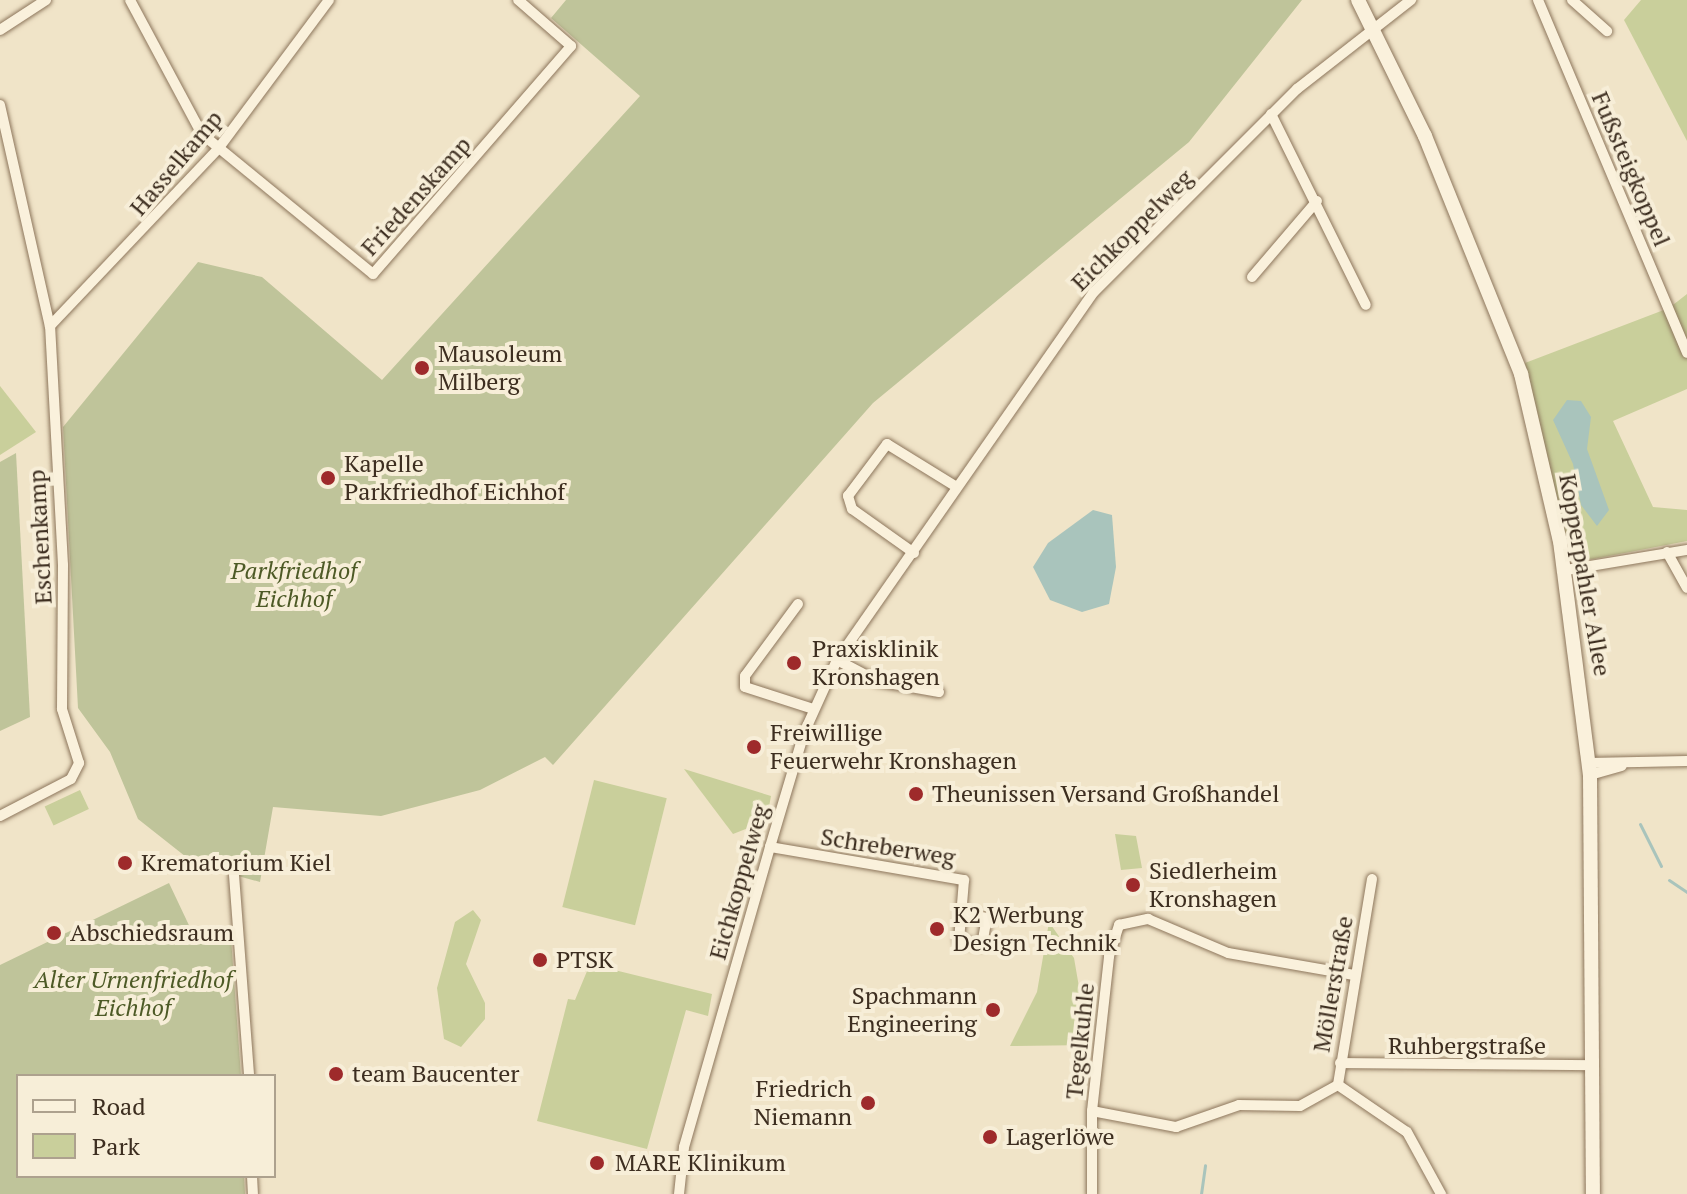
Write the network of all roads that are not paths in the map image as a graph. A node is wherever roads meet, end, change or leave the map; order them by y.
1 (46, 0) edge
2 (130, 0) edge
3 (329, 0) edge
4 (518, 0) edge
5 (1358, 0) edge
6 (1411, 0) edge
7 (1538, 0) edge
8 (1572, 0) edge
9 (0, 30) edge
10 (1374, 30) junction
11 (1607, 31) dead end
12 (0, 105) edge
13 (1271, 114) junction
14 (218, 149) junction
15 (1317, 201) junction
16 (1252, 277) dead end
17 (1366, 305) dead end
18 (50, 326) junction
19 (1687, 353) edge
20 (955, 486) junction
21 (1687, 550) edge
22 (913, 552) junction
23 (1667, 552) junction
24 (1566, 570) junction
25 (1687, 588) edge
26 (798, 604) dead end
27 (837, 660) junction
28 (939, 692) dead end
29 (813, 709) junction
30 (1687, 761) edge
31 (1589, 769) junction
32 (0, 816) edge
33 (770, 847) junction
34 (234, 875) dead end
35 (1372, 879) dead end
36 (964, 914) dead end
37 (1354, 975) junction
38 (1340, 1063) junction
39 (1594, 1065) junction
40 (249, 1074) edge
41 (1338, 1085) junction
42 (1092, 1111) junction
43 (679, 1194) edge
44 (1092, 1194) edge
45 (1441, 1194) edge
46 (1593, 1194) edge

1 - 9 street
2 - 14 street
3 - 14 street, Hasselkamp
4 - 14 street, Friedenskamp
5 - 10 street, Kopperpahler Allee
6 - 10 street, Eichkoppelweg
7 - 19 street, Fußsteigkoppel
8 - 11 street
10 - 13 street, Eichkoppelweg
10 - 24 street, Kopperpahler Allee
12 - 18 street
13 - 15 street
13 - 20 street, Eichkoppelweg
14 - 18 street, Hasselkamp
15 - 16 street
15 - 17 street
18 - 32 street, Eschenkamp
20 - 22 street, Eichkoppelweg
20 - 22 street
21 - 23 street
22 - 27 street, Eichkoppelweg
23 - 24 street
23 - 25 street
24 - 31 street, Kopperpahler Allee
26 - 29 street
27 - 28 street
27 - 29 street, Eichkoppelweg
29 - 33 street, Eichkoppelweg
30 - 31 street
31 - 39 street, Kopperpahler Allee
33 - 36 street, Schreberweg
33 - 43 street, Eichkoppelweg
34 - 40 street
35 - 37 street, Möllerstraße
37 - 38 street, Möllerstraße
37 - 42 street, Tegelkuhle
38 - 39 street, Ruhbergstraße
38 - 41 street, Möllerstraße
39 - 46 street, Kopperpahler Allee
41 - 42 street
41 - 45 street, Möllerstraße
42 - 44 street, Tegelkuhle

